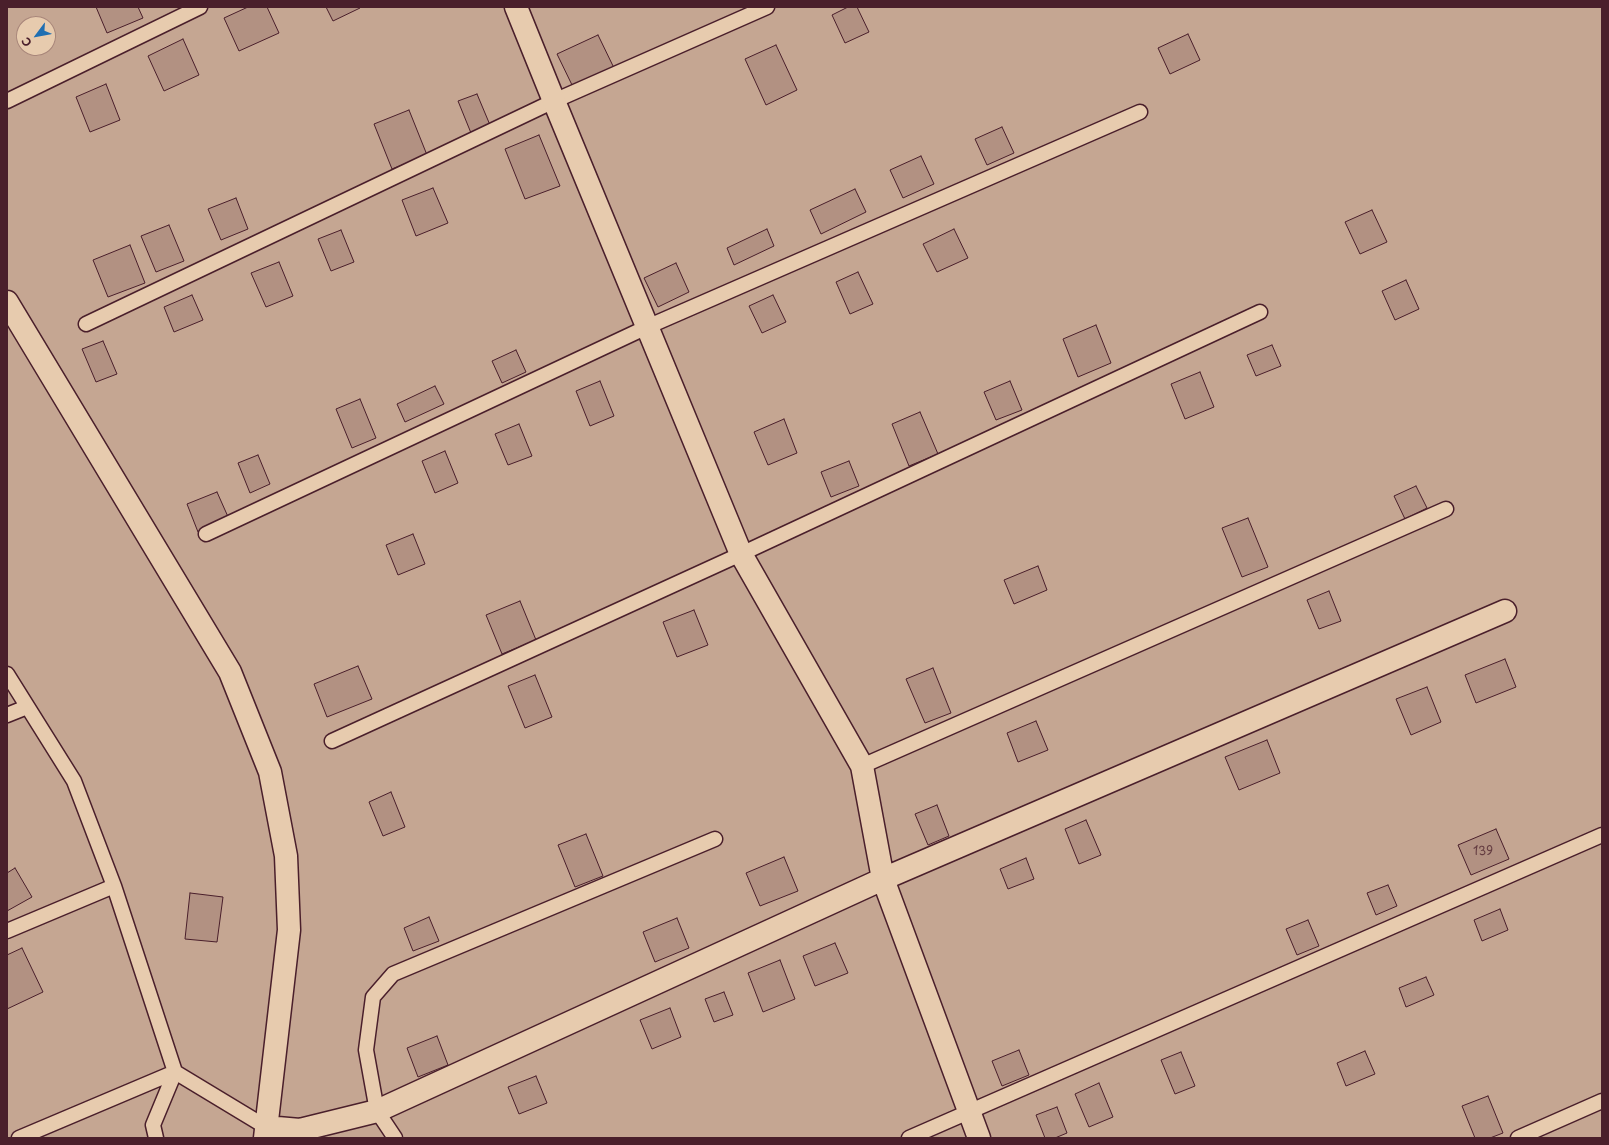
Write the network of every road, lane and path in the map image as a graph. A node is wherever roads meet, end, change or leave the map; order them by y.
1 (200, 7) edge
2 (516, 7) edge
3 (767, 7) edge
4 (7, 101) edge
5 (554, 101) junction
6 (1140, 112) dead end
7 (7, 302) edge
8 (1260, 312) dead end
9 (86, 324) dead end
10 (647, 327) junction
11 (1446, 509) dead end
12 (206, 534) dead end
13 (741, 554) junction
14 (1505, 611) dead end
15 (7, 674) edge
16 (27, 707) junction
17 (7, 716) edge
18 (332, 741) dead end
19 (862, 766) junction
20 (1602, 836) edge
21 (715, 838) dead end
22 (884, 879) junction
23 (114, 886) junction
24 (7, 931) edge
25 (175, 1072) junction
26 (1602, 1101) edge
27 (377, 1111) junction
28 (970, 1112) junction
29 (266, 1133) edge
30 (19, 1138) edge
31 (156, 1138) edge
32 (395, 1138) edge
33 (909, 1138) edge
34 (979, 1138) edge
35 (1518, 1138) edge

1 - 4 lane
2 - 5 street
3 - 5 lane
5 - 9 lane
5 - 10 street
6 - 10 lane
7 - 29 street
8 - 13 lane
10 - 12 lane
10 - 13 street
11 - 19 lane
13 - 18 lane
13 - 19 street
14 - 22 street
15 - 16 lane
16 - 17 lane
16 - 23 lane
19 - 22 street
20 - 28 lane
21 - 27 lane
22 - 27 street
22 - 28 street
23 - 24 lane
23 - 25 lane
25 - 29 lane
25 - 30 lane
25 - 31 lane
26 - 35 lane
27 - 29 street
27 - 32 lane
28 - 33 lane
28 - 34 street

